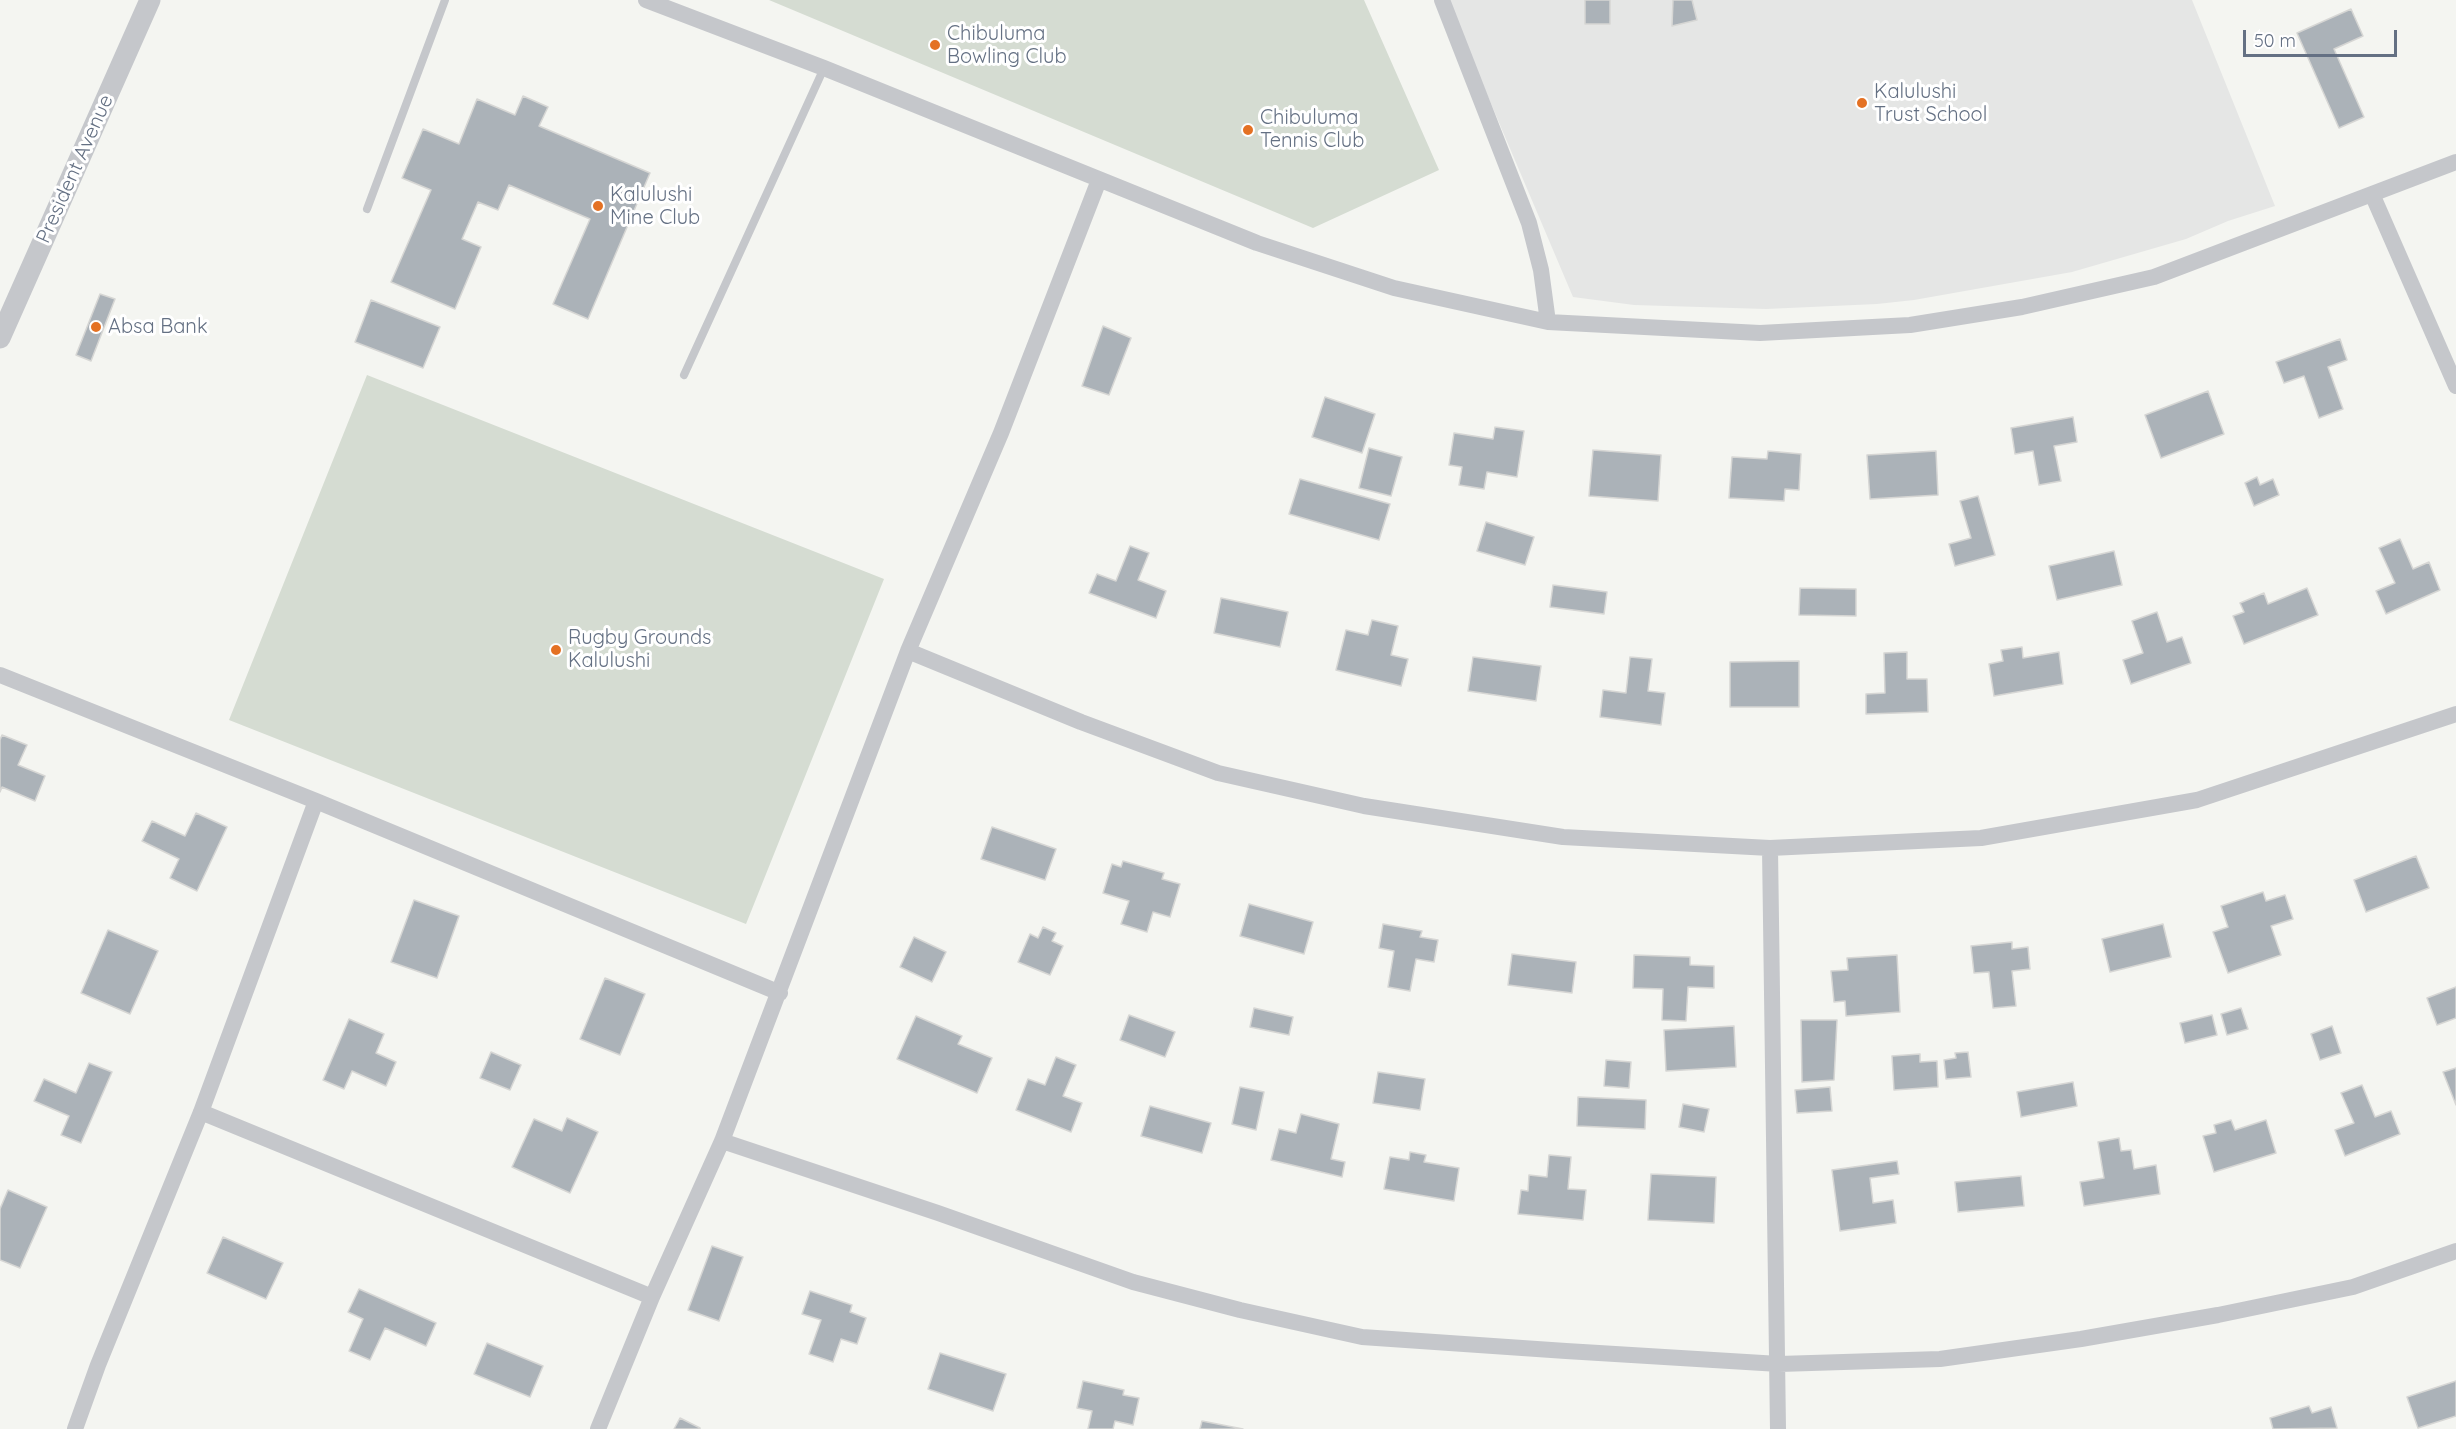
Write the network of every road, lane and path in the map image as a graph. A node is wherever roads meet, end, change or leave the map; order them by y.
1 (150, 0) edge
2 (445, 0) edge
3 (646, 0) edge
4 (1443, 0) edge
5 (824, 68) junction
6 (2456, 162) edge
7 (1099, 180) junction
8 (2372, 194) junction
9 (367, 209) dead end
10 (1548, 322) junction
11 (0, 338) edge
12 (684, 375) dead end
13 (2456, 386) edge
14 (908, 651) junction
15 (0, 675) edge
16 (2456, 714) edge
17 (316, 801) junction
18 (1770, 848) junction
19 (780, 993) junction
20 (201, 1112) junction
21 (722, 1141) junction
22 (2456, 1251) edge
23 (652, 1297) junction
24 (1779, 1364) junction
25 (75, 1429) edge
26 (598, 1429) edge
27 (1778, 1429) edge

1 - 11 street, President Avenue
2 - 9 lane
3 - 5 street
4 - 10 street
5 - 7 street
5 - 12 lane
6 - 8 street
7 - 10 street
7 - 14 street
8 - 10 street
8 - 13 street
14 - 18 street
14 - 19 street
15 - 17 street
16 - 18 street
17 - 19 street
17 - 20 street
18 - 24 street
19 - 21 street
20 - 23 street
20 - 25 street
21 - 23 street
21 - 24 street
22 - 24 street
23 - 26 street
24 - 27 street

